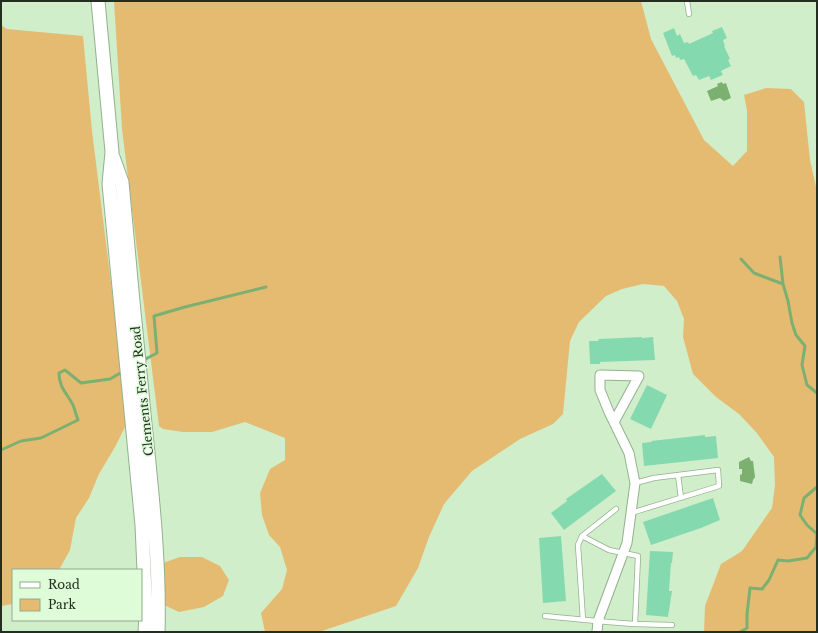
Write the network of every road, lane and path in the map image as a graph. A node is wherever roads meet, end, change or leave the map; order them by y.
1 (98, 1) edge
2 (687, 1) edge
3 (689, 14) dead end
4 (135, 387) junction
5 (614, 422) junction
6 (678, 475) junction
7 (635, 483) junction
8 (681, 498) junction
9 (616, 509) dead end
10 (631, 513) junction
11 (582, 536) junction
12 (624, 553) junction
13 (545, 616) dead end
14 (583, 620) junction
15 (598, 621) junction
16 (635, 624) junction
17 (672, 626) dead end
18 (145, 632) edge
19 (158, 632) edge
20 (597, 632) edge

1 - 4 main road, Clements Ferry Road
2 - 3 lane
4 - 18 main road, Clements Ferry Road
4 - 19 main road, Clements Ferry Road
5 - 5 street
5 - 7 street
6 - 7 lane
6 - 8 lane
6 - 8 lane
7 - 10 street
8 - 10 lane
9 - 11 lane
10 - 12 street
11 - 12 lane
11 - 14 lane
12 - 15 street
12 - 16 lane
13 - 14 lane
14 - 15 lane
15 - 16 lane
15 - 20 street
16 - 17 lane

